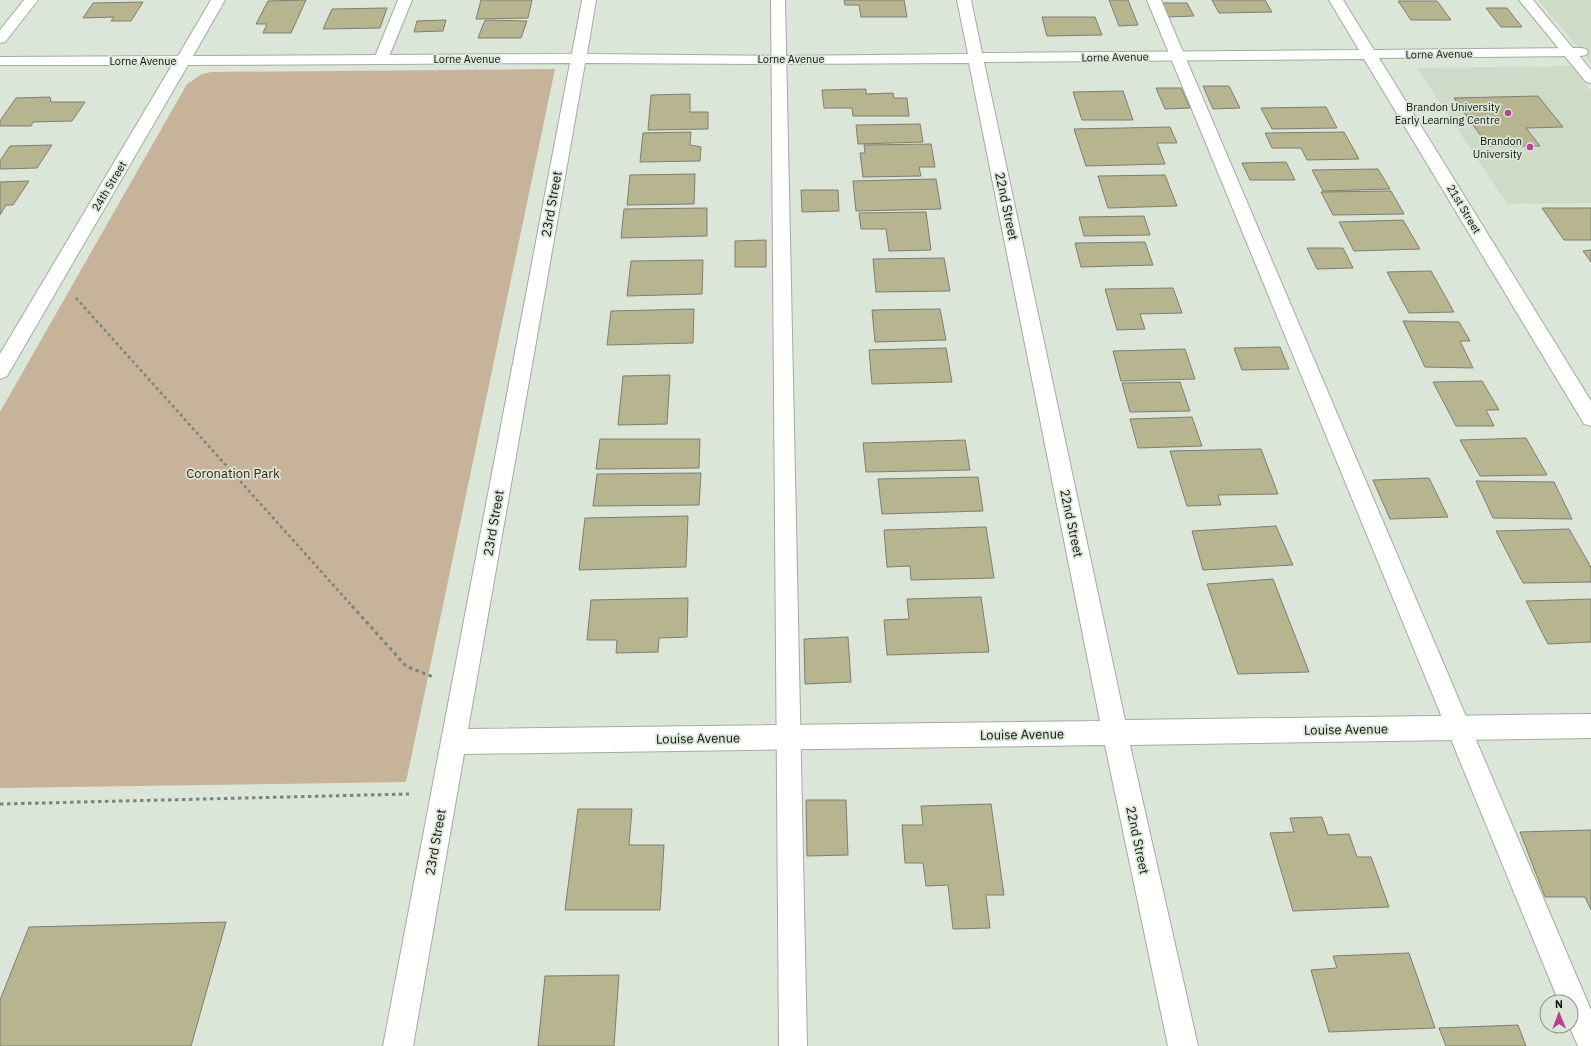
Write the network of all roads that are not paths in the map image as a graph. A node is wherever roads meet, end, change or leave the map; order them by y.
1 (31, 0) edge
2 (218, 0) edge
3 (405, 0) edge
4 (589, 0) edge
5 (778, 0) edge
6 (964, 0) edge
7 (1154, 0) edge
8 (1336, 0) edge
9 (1526, 0) edge
10 (0, 39) edge
11 (1575, 52) junction
12 (1370, 55) junction
13 (1177, 56) junction
14 (578, 58) junction
15 (976, 58) junction
16 (381, 59) junction
17 (778, 60) junction
18 (0, 61) edge
19 (183, 61) junction
20 (1591, 79) edge
21 (0, 371) edge
22 (1591, 418) edge
23 (1591, 726) edge
24 (1459, 728) junction
25 (1115, 733) junction
26 (790, 737) junction
27 (453, 742) junction
28 (1591, 1044) edge
29 (398, 1046) edge
30 (793, 1046) edge
31 (1183, 1046) edge

1 - 10 lane
2 - 19 street, 24th Street
3 - 16 lane
4 - 14 street, 23rd Street
5 - 17 lane
6 - 15 street, 22nd Street
7 - 13 lane
8 - 12 street, 21st Street
9 - 11 lane
11 - 12 street, Lorne Avenue
11 - 20 lane
12 - 13 street, Lorne Avenue
12 - 22 street, 21st Street
13 - 15 street, Lorne Avenue
13 - 24 lane
14 - 16 street, Lorne Avenue
14 - 17 street, Lorne Avenue
14 - 27 street, 23rd Street
15 - 17 street, Lorne Avenue
15 - 25 street, 22nd Street
16 - 19 street, Lorne Avenue
17 - 26 lane
18 - 19 street, Lorne Avenue
19 - 21 street, 24th Street
23 - 24 street, Louise Avenue
24 - 25 street, Louise Avenue
24 - 28 lane
25 - 26 street, Louise Avenue
25 - 31 street, 22nd Street
26 - 27 street, Louise Avenue
26 - 30 lane
27 - 29 street, 23rd Street

